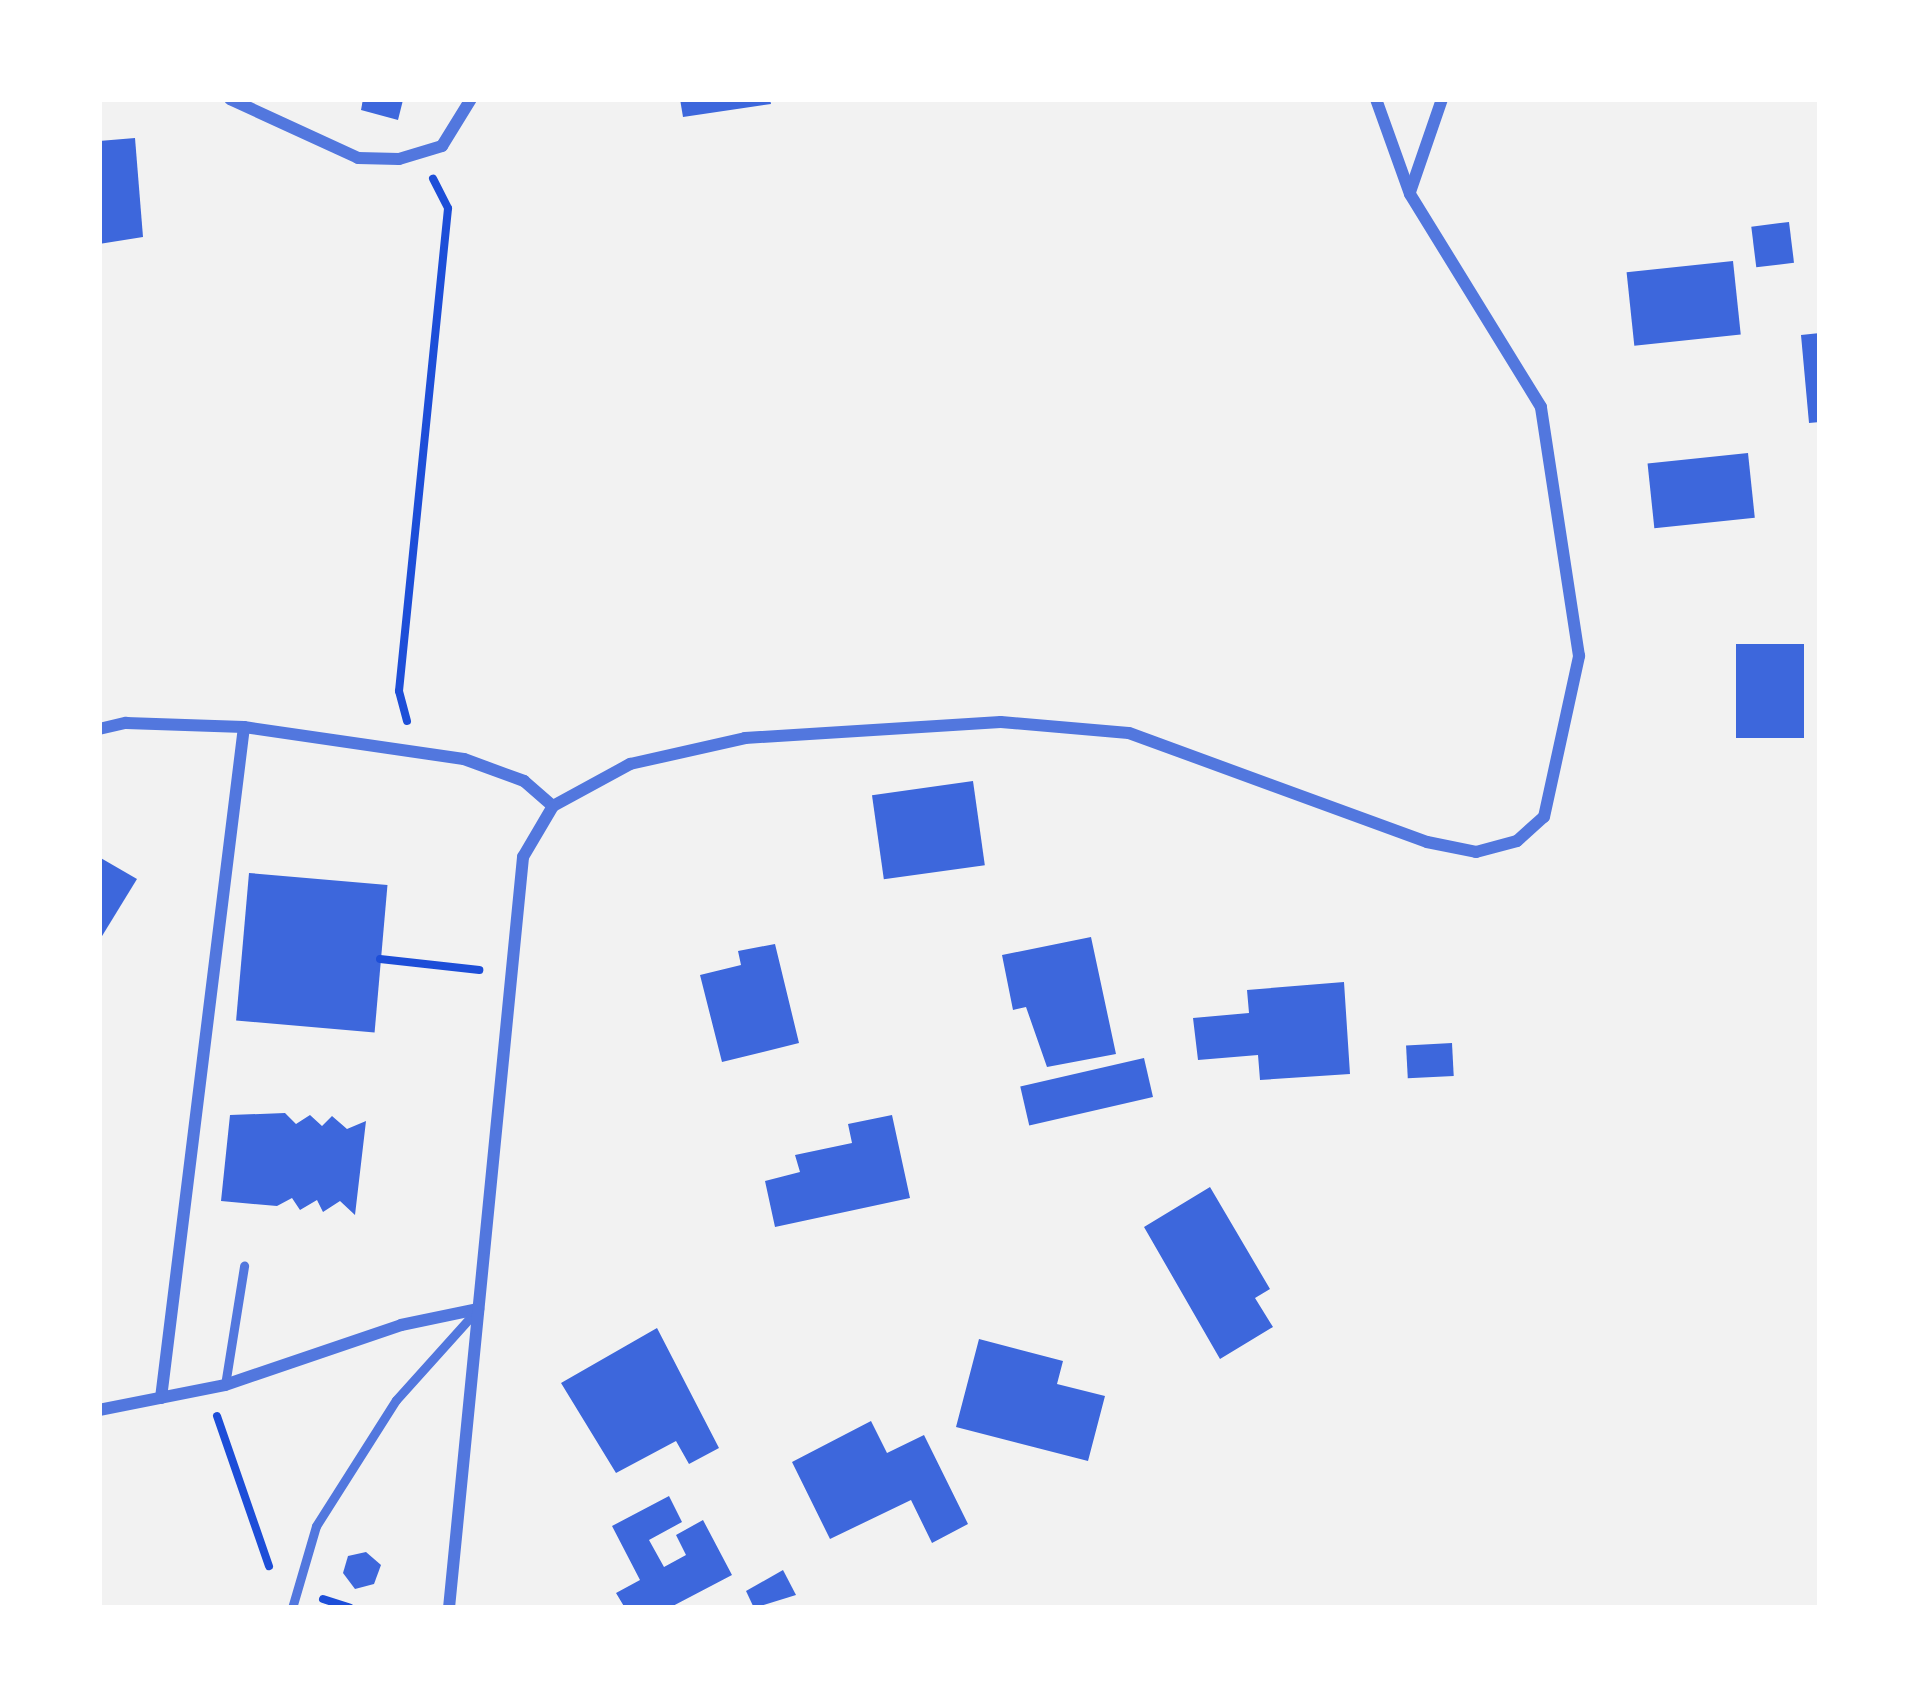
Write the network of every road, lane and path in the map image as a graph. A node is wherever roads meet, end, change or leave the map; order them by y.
1 (230, 99) edge
2 (471, 99) edge
3 (1376, 99) edge
4 (1442, 99) edge
5 (422, 156) junction
6 (1410, 194) junction
7 (408, 724) dead end
8 (244, 727) junction
9 (99, 729) edge
10 (553, 806) junction
11 (380, 959) dead end
12 (480, 971) dead end
13 (244, 1265) dead end
14 (478, 1309) junction
15 (225, 1385) junction
16 (207, 1389) junction
17 (161, 1398) junction
18 (99, 1410) edge
19 (269, 1566) dead end
20 (292, 1608) edge
21 (449, 1608) edge

1 - 5 street
2 - 5 street
3 - 6 street
4 - 6 street
5 - 7 path
6 - 10 street
8 - 9 street
8 - 10 street
8 - 17 street
10 - 14 street
11 - 12 path
13 - 15 lane
14 - 15 street
14 - 20 lane
14 - 21 street
15 - 16 street
16 - 17 street
16 - 19 path
17 - 18 street

